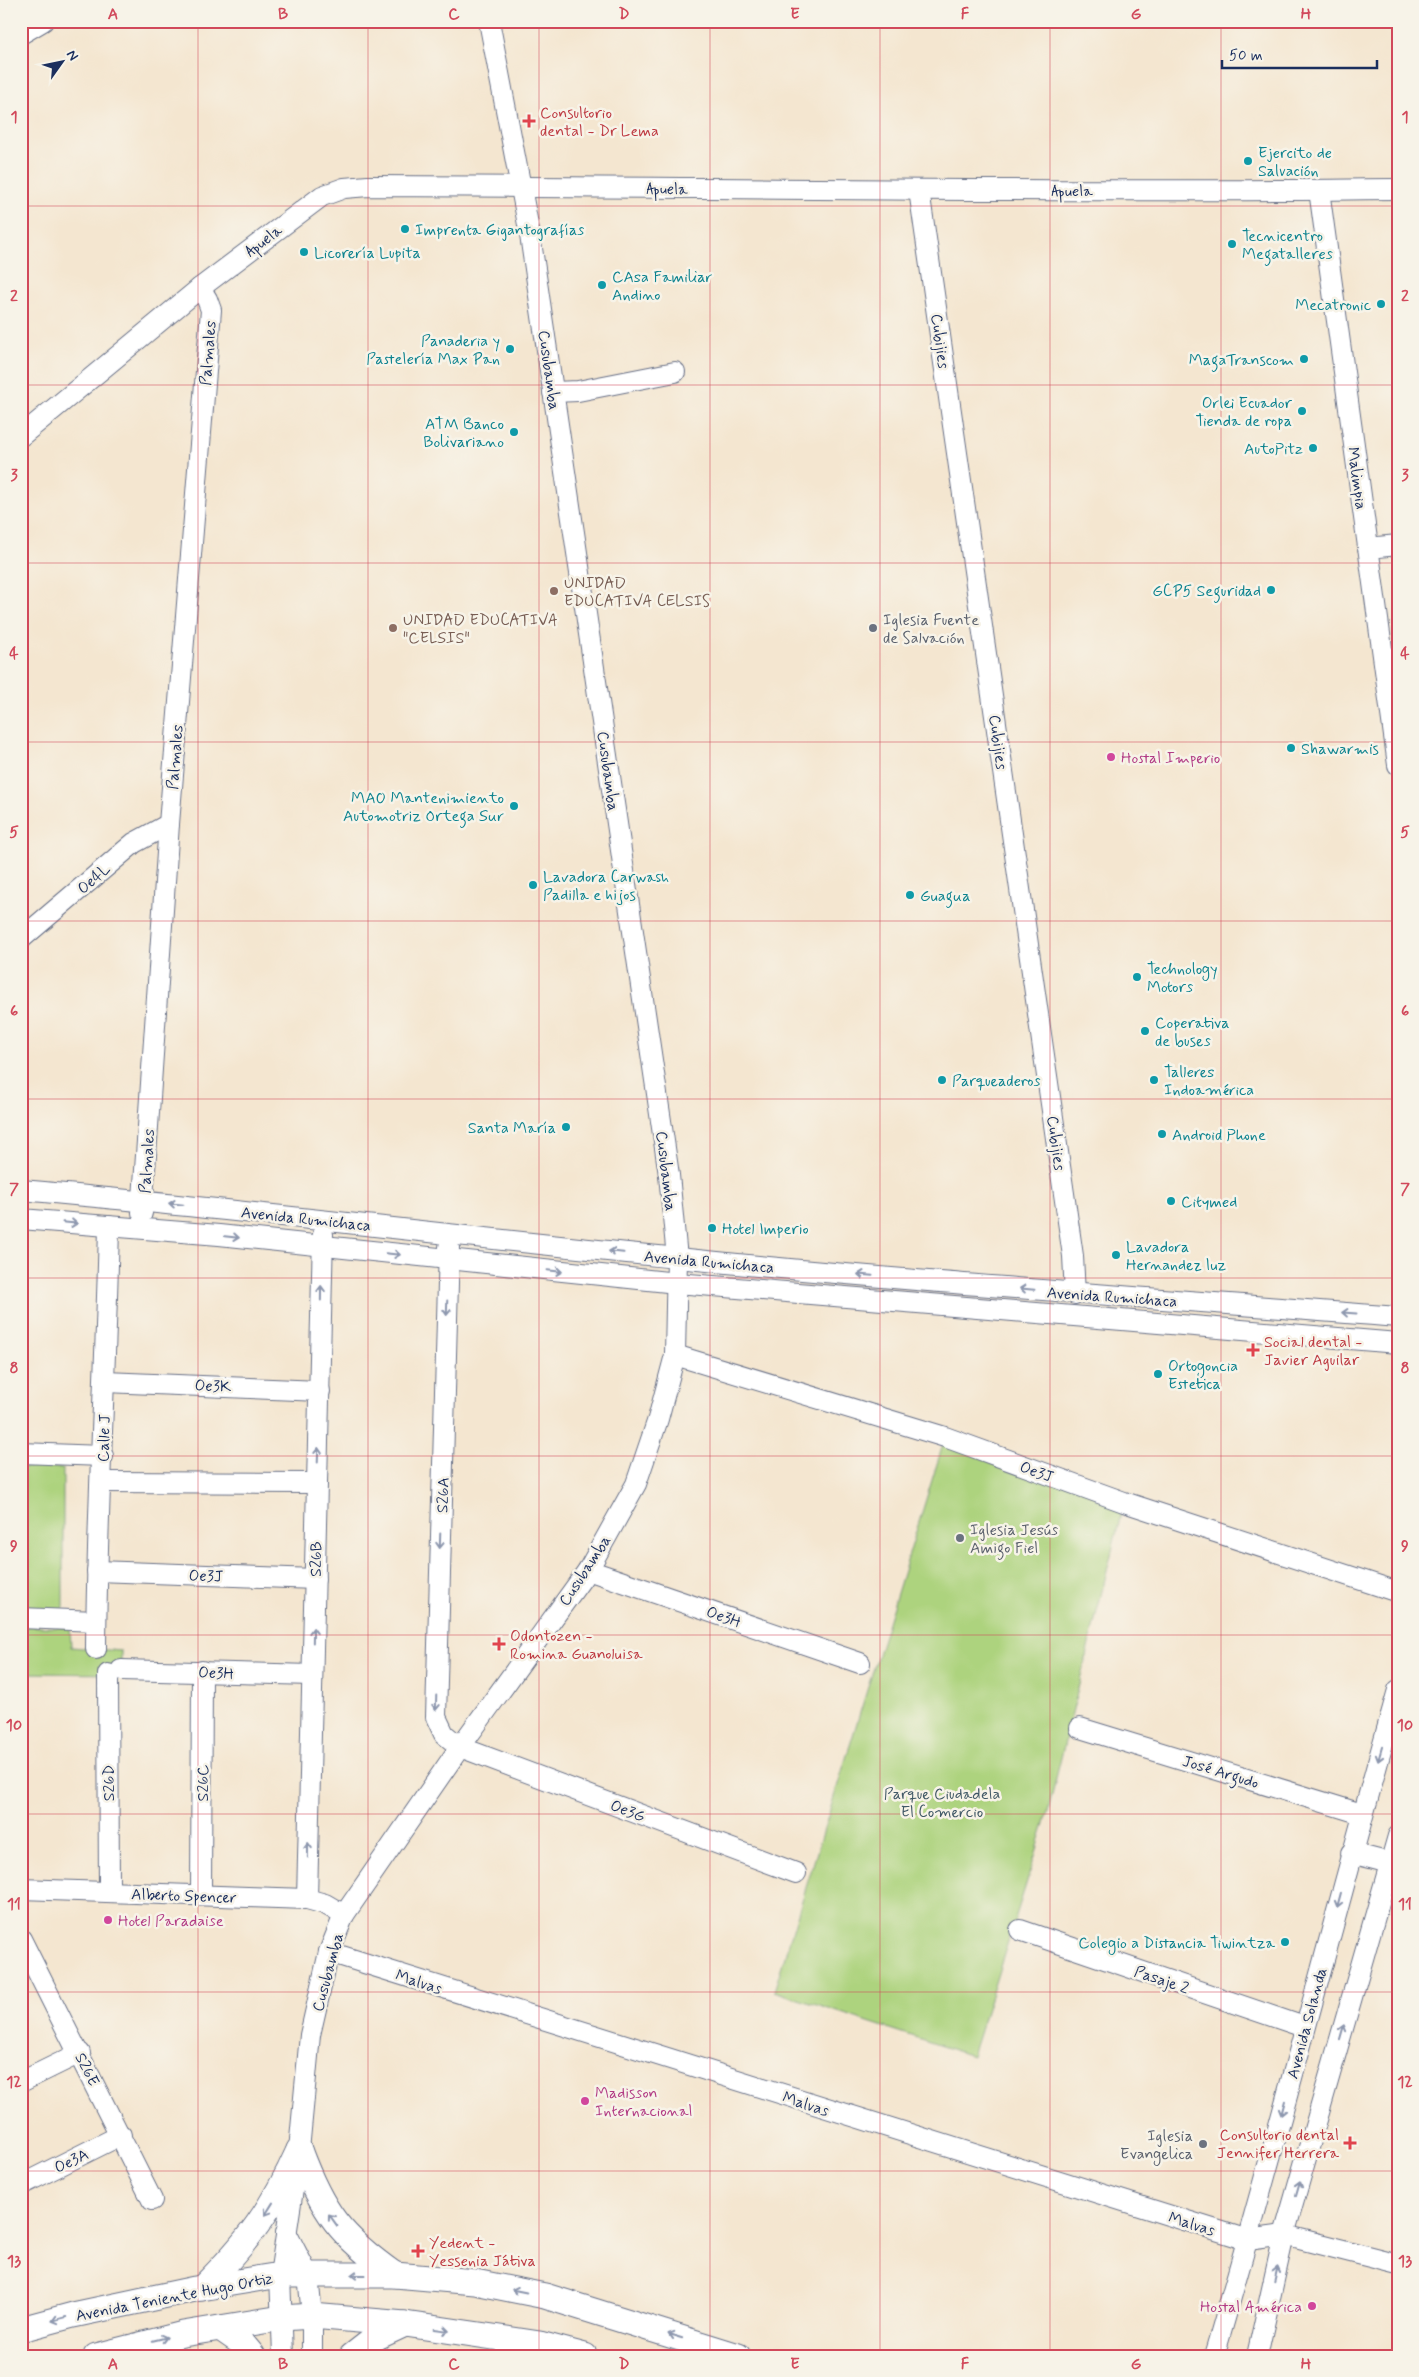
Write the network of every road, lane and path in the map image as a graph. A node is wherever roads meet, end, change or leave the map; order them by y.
1 (43, 21) edge
2 (488, 21) edge
3 (21, 34) edge
4 (520, 187) junction
5 (919, 190) junction
6 (1319, 190) junction
7 (1398, 190) edge
8 (200, 288) junction
9 (675, 372) dead end
10 (553, 392) junction
11 (21, 436) edge
12 (1398, 545) edge
13 (1368, 548) junction
14 (1398, 765) edge
15 (168, 824) junction
16 (21, 939) edge
17 (21, 1190) edge
18 (143, 1200) junction
19 (21, 1219) edge
20 (324, 1219) junction
21 (109, 1226) junction
22 (142, 1228) junction
23 (450, 1233) junction
24 (321, 1246) junction
25 (677, 1258) junction
26 (448, 1260) junction
27 (677, 1283) junction
28 (1075, 1294) junction
29 (1398, 1317) edge
30 (1398, 1343) edge
31 (675, 1354) junction
32 (106, 1382) junction
33 (320, 1391) junction
34 (21, 1453) edge
35 (102, 1456) junction
36 (101, 1482) junction
37 (317, 1484) junction
38 (588, 1570) junction
39 (97, 1571) junction
40 (315, 1579) junction
41 (1398, 1592) edge
42 (21, 1618) edge
43 (96, 1621) junction
44 (96, 1650) dead end
45 (860, 1663) dead end
46 (202, 1671) junction
47 (114, 1672) joint
48 (312, 1675) junction
49 (1398, 1690) edge
50 (1080, 1728) dead end
51 (460, 1747) junction
52 (1362, 1814) junction
53 (1398, 1836) edge
54 (1351, 1853) junction
55 (1394, 1865) edge
56 (796, 1873) dead end
57 (21, 1889) edge
58 (109, 1892) junction
59 (202, 1895) junction
60 (307, 1899) junction
61 (344, 1915) junction
62 (1020, 1930) dead end
63 (21, 1939) edge
64 (329, 1952) junction
65 (28, 1973) edge
66 (1304, 2027) junction
67 (80, 2053) junction
68 (21, 2082) edge
69 (121, 2135) junction
70 (299, 2150) junction
71 (21, 2185) edge
72 (152, 2200) dead end
73 (286, 2232) junction
74 (1284, 2235) junction
75 (1248, 2240) junction
76 (1398, 2264) edge
77 (308, 2275) junction
78 (395, 2275) junction
79 (280, 2276) junction
80 (202, 2288) junction
81 (312, 2316) junction
82 (282, 2318) junction
83 (405, 2324) junction
84 (220, 2328) junction
85 (21, 2329) edge
86 (96, 2356) edge
87 (253, 2356) edge
88 (283, 2356) edge
89 (312, 2356) edge
90 (352, 2356) edge
91 (585, 2356) edge
92 (738, 2356) edge
93 (1214, 2356) edge
94 (1257, 2356) edge

1 - 3 street
2 - 4 street, Cusubamba
4 - 5 street, Apuela
4 - 8 street, Apuela
4 - 10 street, Cusubamba
5 - 6 street, Apuela
5 - 28 street, Cubijies
6 - 7 street, Apuela
6 - 13 street, Malimpia
8 - 11 street, Apuela
8 - 15 street, Palmales
9 - 10 street
10 - 25 street, Cusubamba
12 - 13 street
13 - 14 street, Malimpia
15 - 16 street, Oe4L
15 - 18 street, Palmales
17 - 18 street, Avenida Rumichaca
20 -> 18 street, Avenida Rumichaca
18 - 22 street, Palmales
19 -> 21 street, Avenida Rumichaca
20 - 23 street, Avenida Rumichaca
20 - 24 street, S26B
21 - 22 street, Avenida Rumichaca
21 - 32 street, Calle J
22 -> 24 street, Avenida Rumichaca
25 -> 23 street, Avenida Rumichaca
23 - 26 street, S26A
24 -> 26 street, Avenida Rumichaca
33 -> 24 street, S26B
25 - 27 street, Cusubamba
28 -> 25 street, Avenida Rumichaca
26 -> 27 street, Avenida Rumichaca
26 -> 51 street, S26A
27 - 30 street, Avenida Rumichaca
27 - 31 street, Cusubamba
29 -> 28 street, Avenida Rumichaca
31 - 38 street, Cusubamba
31 - 41 street, Oe3J
32 - 33 street, Oe3K
32 - 35 street, Calle J
37 -> 33 street, S26B
34 - 35 street
35 - 36 street, Calle J
36 - 37 street
36 - 39 street, Calle J
37 - 40 street, S26B
38 - 45 street, Oe3H
38 - 51 street, Cusubamba
39 - 40 street, Oe3J
39 - 43 street, Calle J
48 -> 40 street, S26B
42 - 43 street
43 - 44 street, Calle J
46 - 47 street, Oe3H
46 - 48 street, Oe3H
46 - 59 street, S26C
47 - 58 street, S26D
60 -> 48 street, S26B
49 -> 52 street, Avenida Solanda
50 - 52 street, José Argudo
51 - 56 street, Oe3G
51 - 61 street, Cusubamba
52 - 54 street, Avenida Solanda
53 - 55 street
54 - 55 street
54 -> 66 street, Avenida Solanda
74 -> 55 street
57 - 58 street, Alberto Spencer
58 - 59 street, Alberto Spencer
59 - 60 street, Alberto Spencer
60 - 61 street, Alberto Spencer
61 - 64 street, Cusubamba
62 - 66 street, Pasaje 2
63 - 65 street, S26E
64 - 70 street, Cusubamba
64 - 75 street, Malvas
65 - 67 street, S26E
66 -> 75 street, Avenida Solanda
67 - 68 street
67 - 69 street, S26E
69 - 71 street, Oe3A
69 - 72 street, S26E
70 - 73 street, Cusubamba
78 -> 70 main road
70 -> 80 main road
73 - 77 street
73 - 79 street, Cusubamba
74 - 75 street, Malvas
74 - 76 street
94 -> 74 street
75 - 93 street, Avenida Solanda
78 -> 77 main road, Avenida Teniente Hugo Ortiz
77 - 79 main road, Avenida Teniente Hugo Ortiz
77 - 81 street
92 -> 78 main road, Avenida Teniente Hugo Ortiz
79 - 80 main road, Avenida Teniente Hugo Ortiz
79 - 82 street, Cusubamba
80 -> 85 main road, Avenida Teniente Hugo Ortiz
81 - 82 main road
81 - 83 main road
81 - 89 street
82 - 84 main road
82 - 88 street, Cusubamba
83 - 90 main road
83 -> 91 main road
86 -> 84 main road
84 - 87 main road

